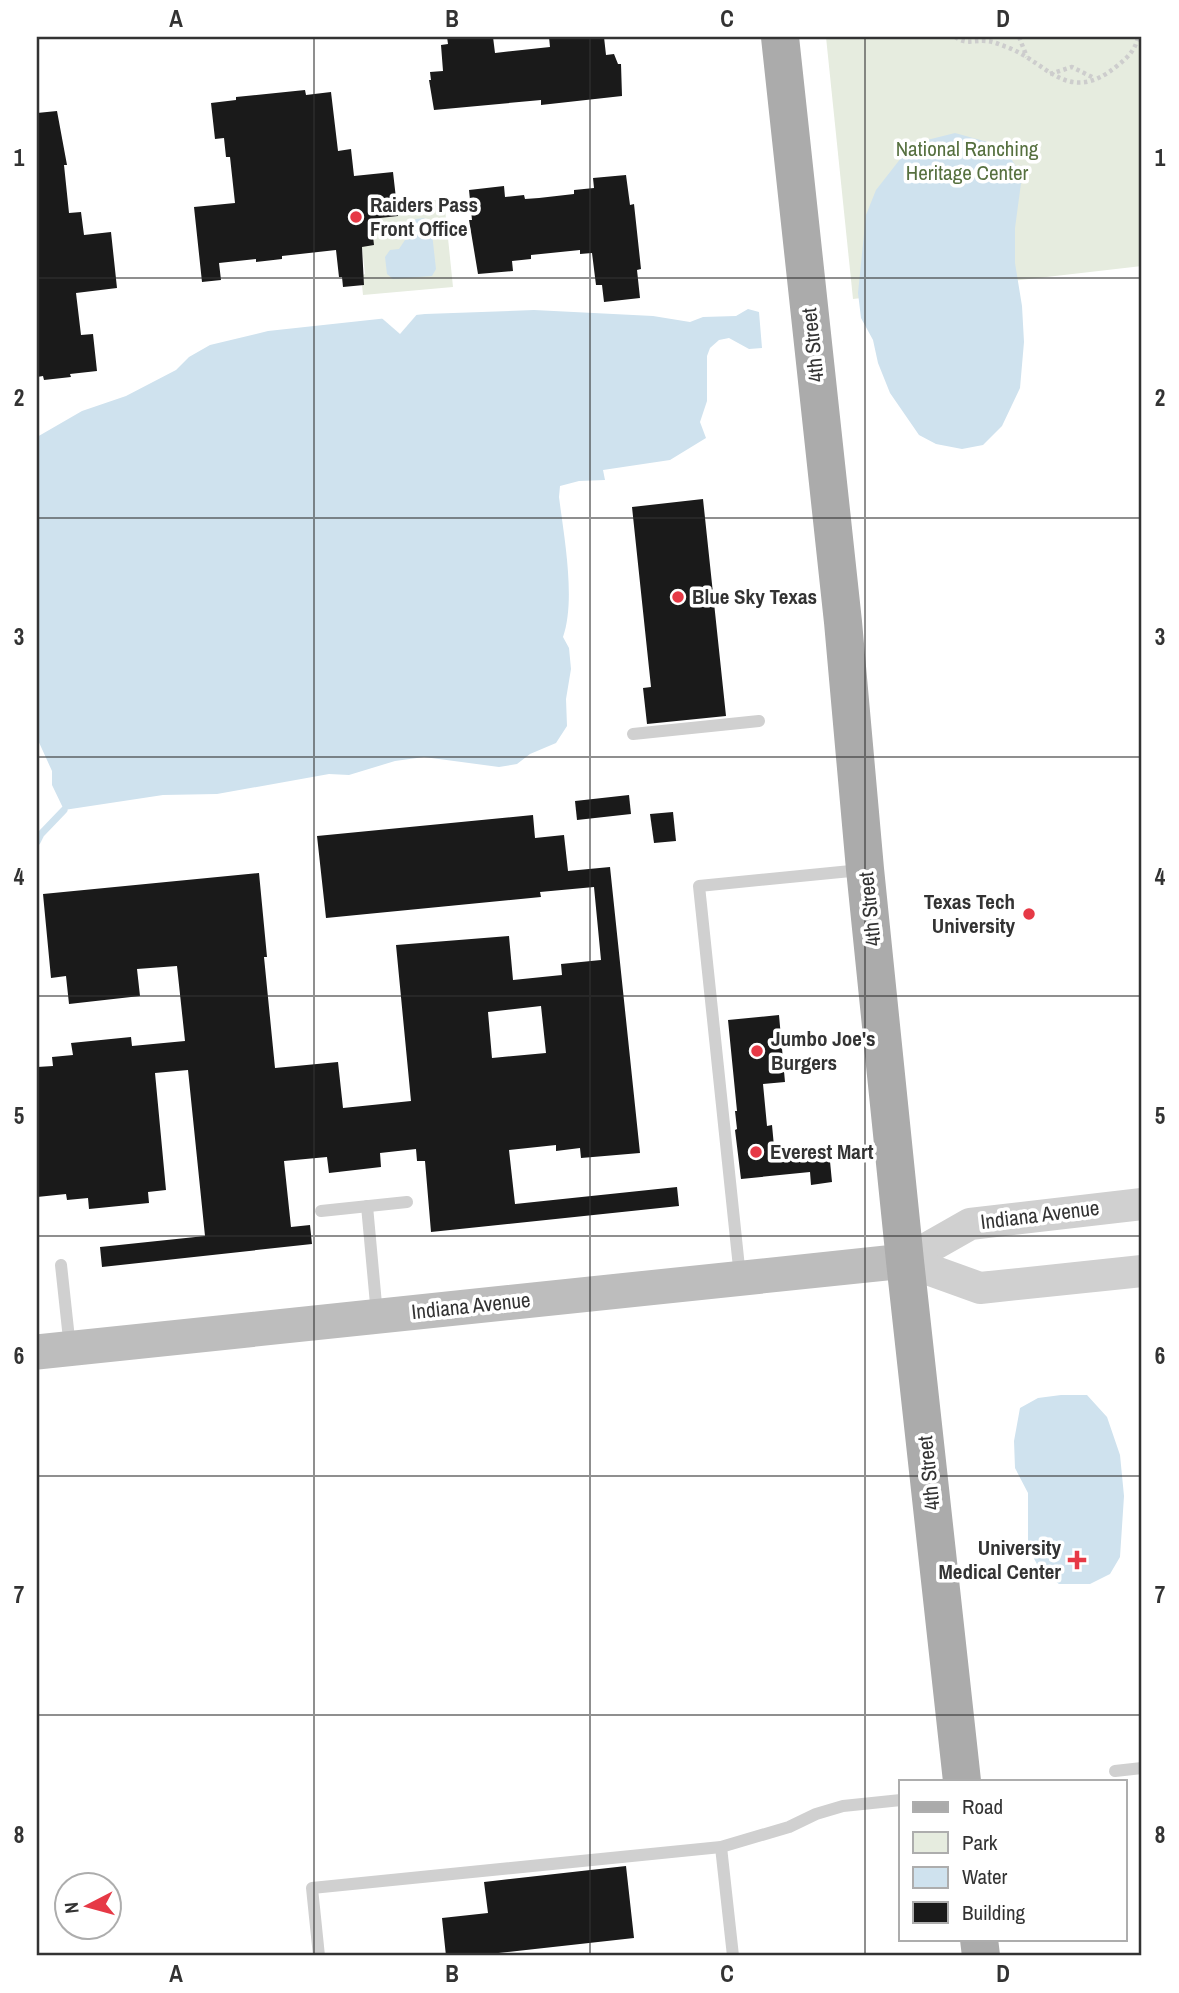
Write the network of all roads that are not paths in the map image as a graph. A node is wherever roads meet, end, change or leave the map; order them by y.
1 (780, 37) edge
2 (759, 721) dead end
3 (634, 734) dead end
4 (865, 869) junction
5 (407, 1202) dead end
6 (1142, 1204) edge
7 (367, 1206) junction
8 (321, 1211) dead end
9 (905, 1261) junction
10 (61, 1265) dead end
11 (1142, 1271) edge
12 (740, 1278) junction
13 (377, 1315) junction
14 (54, 1350) edge
15 (1142, 1768) edge
16 (1115, 1771) dead end
17 (962, 1780) edge
18 (899, 1800) edge
19 (721, 1847) junction
20 (319, 1956) edge
21 (733, 1956) edge

1 - 4 main road, 4th Street
2 - 3 lane
4 - 9 main road, 4th Street
4 - 12 lane
5 - 7 lane
6 - 9 street, Indiana Avenue
7 - 8 lane
7 - 13 lane
9 - 11 street, Indiana Avenue
9 - 12 main road, Indiana Avenue
9 - 17 main road, 4th Street
10 - 14 lane
12 - 13 main road, Indiana Avenue
13 - 14 main road, Indiana Avenue
15 - 16 lane
18 - 19 lane
19 - 20 lane
19 - 21 lane

